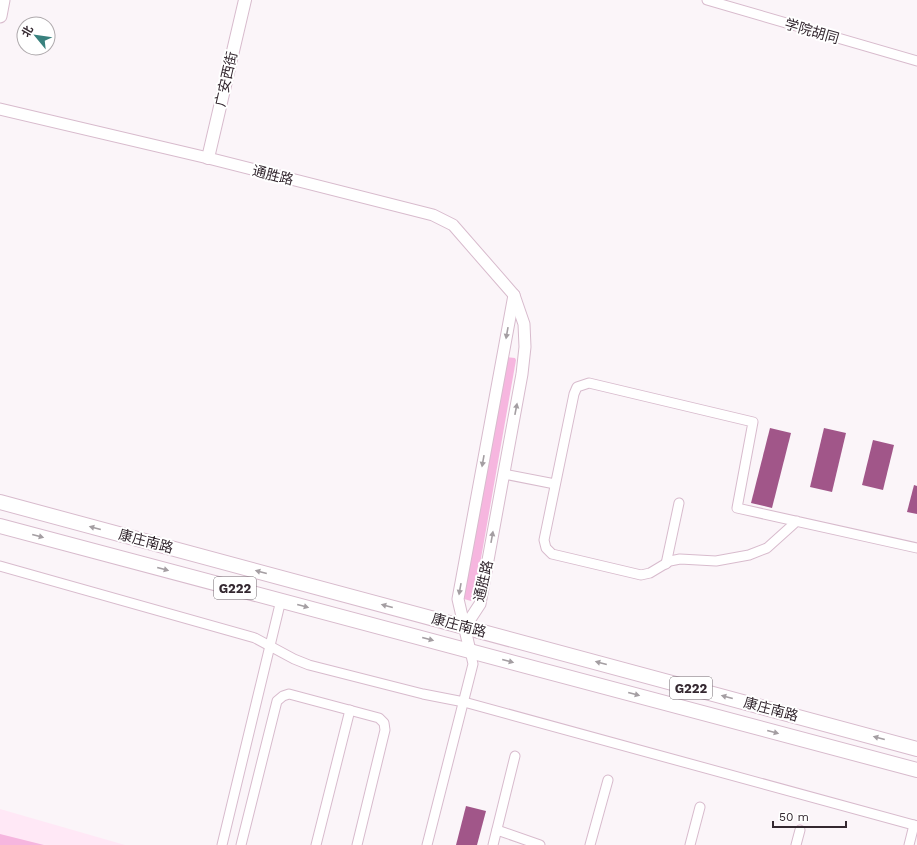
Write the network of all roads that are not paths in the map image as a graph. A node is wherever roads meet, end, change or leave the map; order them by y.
1 (3, 0) edge
2 (244, 0) edge
3 (707, 0) edge
4 (0, 16) edge
5 (917, 61) edge
6 (0, 109) edge
7 (208, 158) junction
8 (514, 295) junction
9 (504, 474) junction
10 (555, 484) junction
11 (0, 502) edge
12 (679, 502) dead end
13 (797, 521) junction
14 (0, 526) edge
15 (917, 548) edge
16 (666, 564) junction
17 (0, 566) edge
18 (281, 600) junction
19 (465, 627) junction
20 (270, 645) junction
21 (470, 651) junction
22 (464, 702) junction
23 (350, 710) junction
24 (917, 749) edge
25 (515, 756) dead end
26 (917, 770) edge
27 (608, 780) dead end
28 (700, 806) dead end
29 (915, 826) edge
30 (497, 830) junction
31 (800, 830) dead end
32 (222, 845) edge
33 (241, 845) edge
34 (316, 845) edge
35 (357, 845) edge
36 (427, 845) edge
37 (493, 845) edge
38 (540, 845) edge
39 (590, 845) edge
40 (690, 845) edge
41 (796, 845) edge
42 (909, 845) edge

1 - 4 main road
2 - 7 main road, 广安西街
3 - 5 street, 学院胡同
6 - 7 street, 通胜路
7 - 8 street, 通胜路
9 -> 8 street, 通胜路
8 -> 19 street, 通胜路
9 - 10 street
19 -> 9 street, 通胜路
10 - 13 street
10 - 16 street
19 -> 11 highway, 康庄南路 / G222
12 - 16 street
13 - 15 street
13 - 16 street
14 -> 18 highway, 康庄南路 / G222
17 - 20 street
18 - 20 street
18 -> 21 highway, 康庄南路 / G222
19 - 21 street
24 -> 19 highway, 康庄南路 / G222
20 - 22 street
20 - 32 street
21 - 22 street
21 -> 26 highway, 康庄南路 / G222
22 - 29 street
22 - 36 street
23 - 33 street
23 - 34 street
23 - 35 street
25 - 30 street
27 - 39 street
28 - 40 street
29 - 42 street
30 - 37 street
30 - 38 street
31 - 41 street

